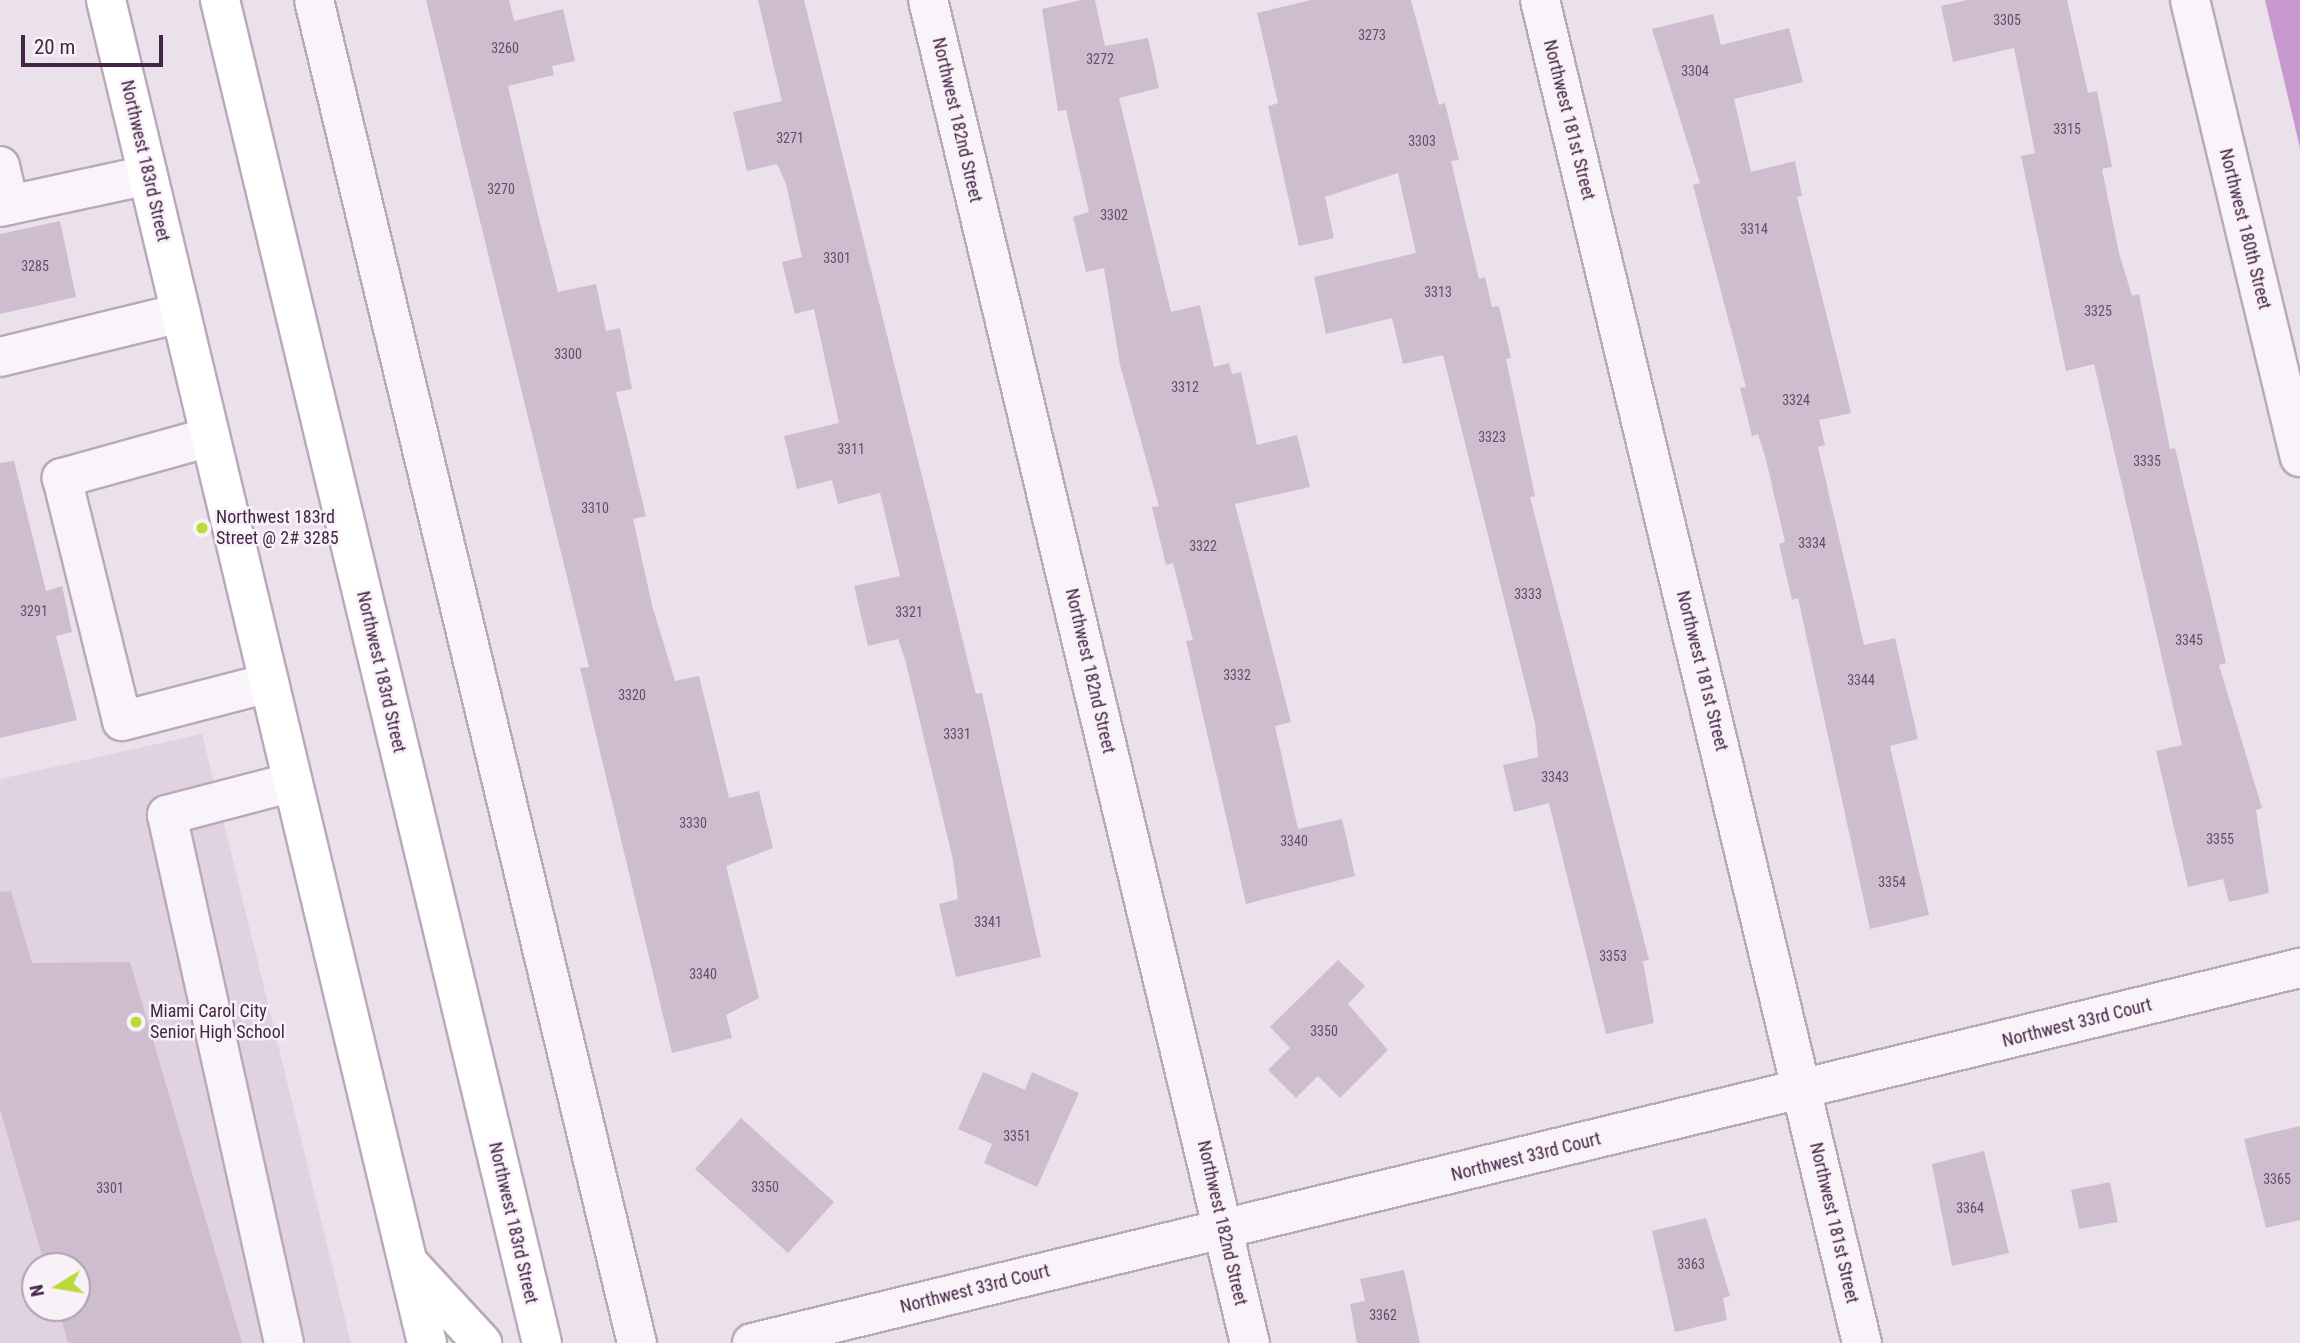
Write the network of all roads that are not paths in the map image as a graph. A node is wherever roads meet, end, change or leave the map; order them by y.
1 (106, 0) edge
2 (220, 0) edge
3 (314, 0) edge
4 (929, 0) edge
5 (1540, 0) edge
6 (2190, 0) edge
7 (0, 166) edge
8 (148, 175) junction
9 (5, 206) edge
10 (181, 313) junction
11 (0, 357) edge
12 (210, 437) junction
13 (2300, 457) edge
14 (269, 683) junction
15 (293, 782) junction
16 (2300, 968) edge
17 (1803, 1090) junction
18 (1224, 1229) junction
19 (408, 1262) junction
20 (284, 1343) edge
21 (427, 1343) edge
22 (482, 1343) edge
23 (542, 1343) edge
24 (637, 1343) edge
25 (752, 1343) edge
26 (1250, 1343) edge
27 (1862, 1343) edge

1 - 8 main road, Northwest 183rd Street
2 - 23 main road, Northwest 183rd Street
3 - 24 street
4 - 18 street, Northwest 182nd Street
5 - 17 street, Northwest 181st Street
6 - 13 street, Northwest 180th Street
7 - 9 street
8 - 9 street
8 - 10 main road, Northwest 183rd Street
10 - 11 street
10 - 12 main road, Northwest 183rd Street
12 - 14 main road, Northwest 183rd Street
12 - 14 street
14 - 15 main road, Northwest 183rd Street
15 - 19 main road, Northwest 183rd Street
15 - 20 street
16 - 17 street, Northwest 33rd Court
17 - 18 street, Northwest 33rd Court
17 - 27 street, Northwest 181st Street
18 - 25 street, Northwest 33rd Court
18 - 26 street, Northwest 182nd Street
19 - 21 main road, Northwest 183rd Street
19 - 22 main road

